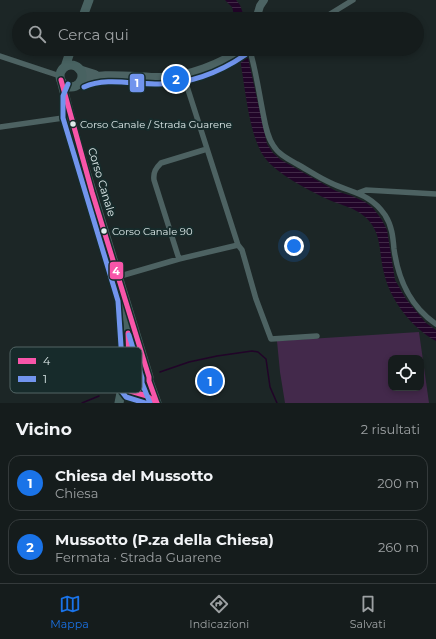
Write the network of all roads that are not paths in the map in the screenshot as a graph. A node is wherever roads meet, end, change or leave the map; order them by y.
1 (89, 0) edge
2 (264, 0) edge
3 (353, 0) edge
4 (85, 12) edge
5 (258, 12) edge
6 (333, 12) edge
7 (0, 56) edge
8 (70, 56) edge
9 (75, 56) edge
10 (230, 56) edge
11 (252, 56) edge
12 (65, 66) junction
13 (78, 68) junction
14 (183, 74) junction
15 (98, 75) junction
16 (60, 78) junction
17 (77, 84) junction
18 (70, 117) junction
19 (0, 127) edge
20 (207, 148) junction
21 (358, 193) junction
22 (436, 194) edge
23 (238, 245) junction
24 (179, 259) junction
25 (118, 277) junction
26 (125, 300) junction
27 (436, 324) edge
28 (317, 336) dead end
29 (129, 347) edge
30 (140, 347) edge
31 (142, 355) edge
32 (142, 368) edge
33 (148, 377) junction
34 (142, 389) edge
35 (121, 393) edge
36 (135, 393) edge
37 (139, 393) edge
38 (119, 403) edge
39 (122, 403) edge
40 (157, 403) edge

1 - 4 main road
2 - 5 main road
3 - 6 street
7 - 16 street
8 - 12 main road
9 - 13 main road
10 - 14 main road
11 - 21 street
12 - 13 main road
12 - 16 main road
13 - 15 main road
13 - 17 main road
14 - 15 main road
14 - 20 street
15 - 17 main road
16 - 17 main road
16 - 18 main road, Corso Canale
17 - 18 main road, Corso Canale
18 - 19 street
18 - 25 main road, Corso Canale
20 - 23 street
20 - 24 street
21 - 22 street
21 - 27 street
23 - 24 street
23 - 28 street
24 - 25 street
25 - 26 main road, Corso Canale
26 - 29 main road, Corso Canale
26 - 30 main road, Corso Canale
31 - 33 main road, Corso Canale
32 - 33 main road
33 - 34 main road
33 - 40 main road, Corso Canale
35 - 38 main road
36 - 39 main road
37 - 40 main road, Corso Canale

